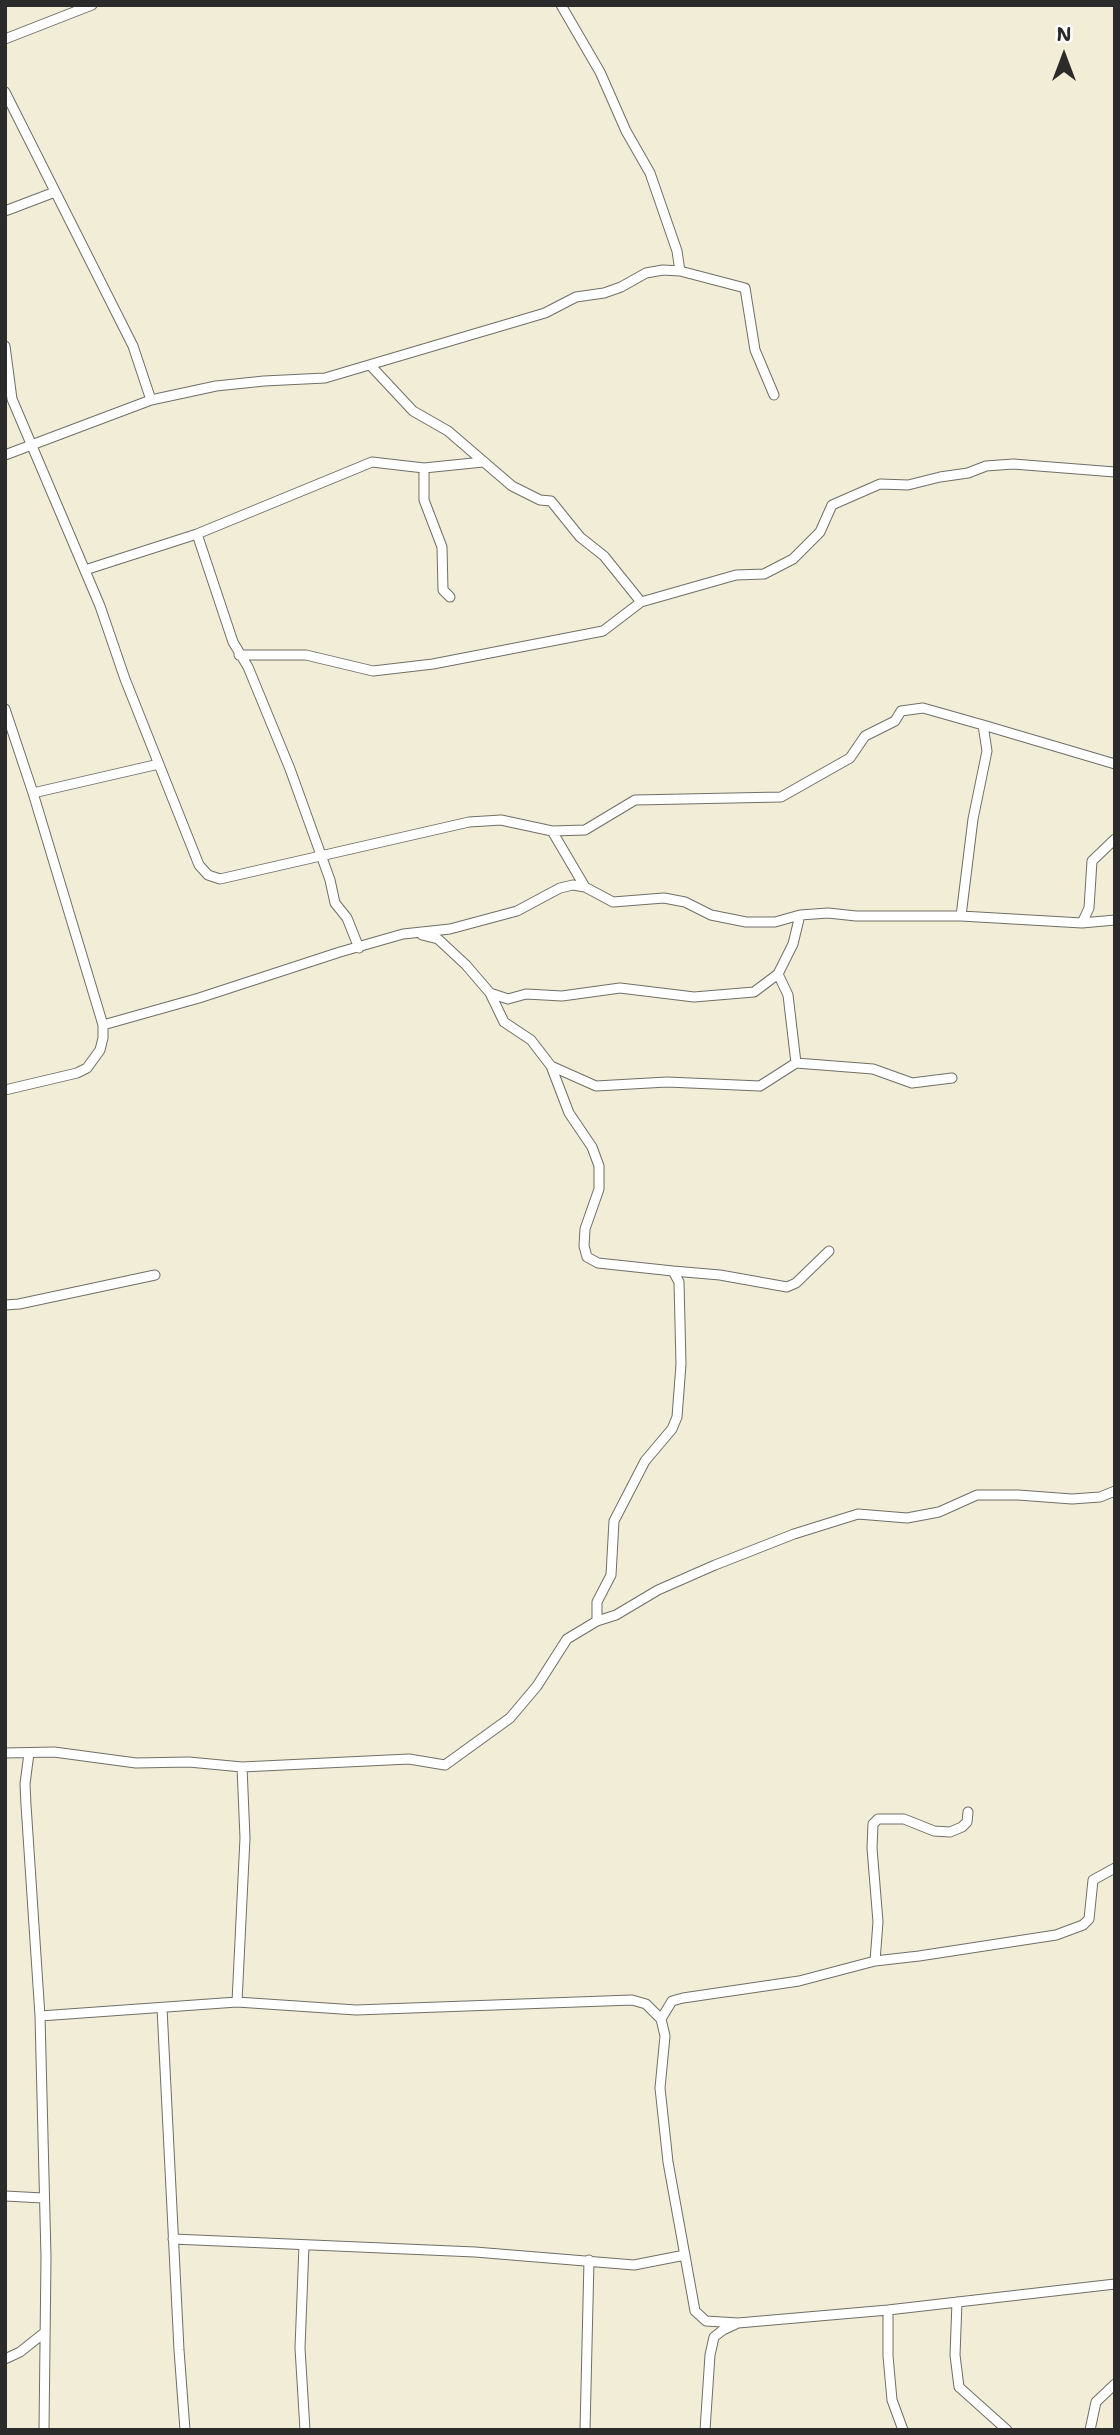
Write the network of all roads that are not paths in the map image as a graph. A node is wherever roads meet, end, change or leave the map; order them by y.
1 (92, 5) edge
2 (562, 5) edge
3 (5, 39) edge
4 (5, 92) edge
5 (55, 192) junction
6 (5, 211) edge
7 (680, 271) junction
8 (5, 346) edge
9 (371, 366) junction
10 (774, 395) dead end
11 (151, 400) junction
12 (33, 445) junction
13 (5, 455) edge
14 (483, 463) junction
15 (424, 468) junction
16 (1115, 472) edge
17 (197, 534) junction
18 (85, 570) junction
19 (450, 597) dead end
20 (640, 602) junction
21 (239, 655) junction
22 (5, 709) edge
23 (983, 725) junction
24 (159, 764) junction
25 (1115, 764) edge
26 (33, 793) junction
27 (552, 831) junction
28 (1115, 839) edge
29 (321, 857) junction
30 (585, 887) junction
31 (800, 915) junction
32 (961, 916) junction
33 (1115, 920) edge
34 (1082, 923) junction
35 (417, 934) junction
36 (359, 948) junction
37 (778, 974) junction
38 (490, 993) junction
39 (103, 1025) junction
40 (796, 1063) junction
41 (551, 1066) junction
42 (952, 1078) dead end
43 (5, 1090) edge
44 (830, 1251) dead end
45 (673, 1270) junction
46 (155, 1275) dead end
47 (5, 1305) edge
48 (1115, 1492) edge
49 (597, 1621) junction
50 (5, 1753) edge
51 (29, 1754) junction
52 (242, 1766) junction
53 (968, 1812) dead end
54 (1115, 1868) edge
55 (875, 1961) junction
56 (237, 2002) junction
57 (162, 2008) junction
58 (40, 2016) junction
59 (661, 2019) junction
60 (5, 2196) edge
61 (43, 2198) junction
62 (173, 2239) junction
63 (304, 2245) junction
64 (685, 2255) junction
65 (589, 2260) junction
66 (1115, 2284) edge
67 (957, 2302) junction
68 (888, 2309) junction
69 (738, 2323) junction
70 (44, 2333) junction
71 (5, 2359) edge
72 (1115, 2384) edge
73 (44, 2430) edge
74 (185, 2430) edge
75 (305, 2430) edge
76 (585, 2430) edge
77 (705, 2430) edge
78 (903, 2430) edge
79 (1007, 2430) edge
80 (1090, 2430) edge

1 - 3 street
2 - 7 street
4 - 5 street
5 - 6 street
5 - 11 street
7 - 9 street
7 - 10 street
8 - 12 street
9 - 11 street
9 - 14 street
11 - 12 street
12 - 13 street
12 - 18 street
14 - 15 street
14 - 20 street
15 - 17 street
15 - 19 street
16 - 20 street
17 - 18 street
17 - 21 street
18 - 24 street
20 - 21 street
21 - 29 street
22 - 26 street
23 - 25 street
23 - 27 street
23 - 32 street
24 - 26 street
24 - 29 street
26 - 39 street
27 - 29 street
27 - 30 street
28 - 34 street
29 - 36 street
30 - 31 street
30 - 35 street
31 - 32 street
31 - 37 street
32 - 34 street
33 - 34 street
35 - 36 street
35 - 38 street
36 - 39 street
37 - 38 street
37 - 40 street
38 - 41 street
39 - 43 street
40 - 41 street
40 - 42 street
41 - 45 street
44 - 45 street
45 - 49 street
46 - 47 street
48 - 49 street
49 - 52 street
50 - 51 street
51 - 52 street
51 - 58 street
52 - 56 street
53 - 55 street
54 - 55 street
55 - 59 street
56 - 57 street
56 - 59 street
57 - 58 street
57 - 62 street
58 - 61 street
59 - 64 street
60 - 61 street
61 - 70 street
62 - 63 street
62 - 74 street
63 - 65 street
63 - 75 street
64 - 65 street
64 - 69 street
65 - 76 street
66 - 67 street
67 - 68 street
67 - 79 street
68 - 69 street
68 - 78 street
69 - 77 street
70 - 71 street
70 - 73 street
72 - 80 street

